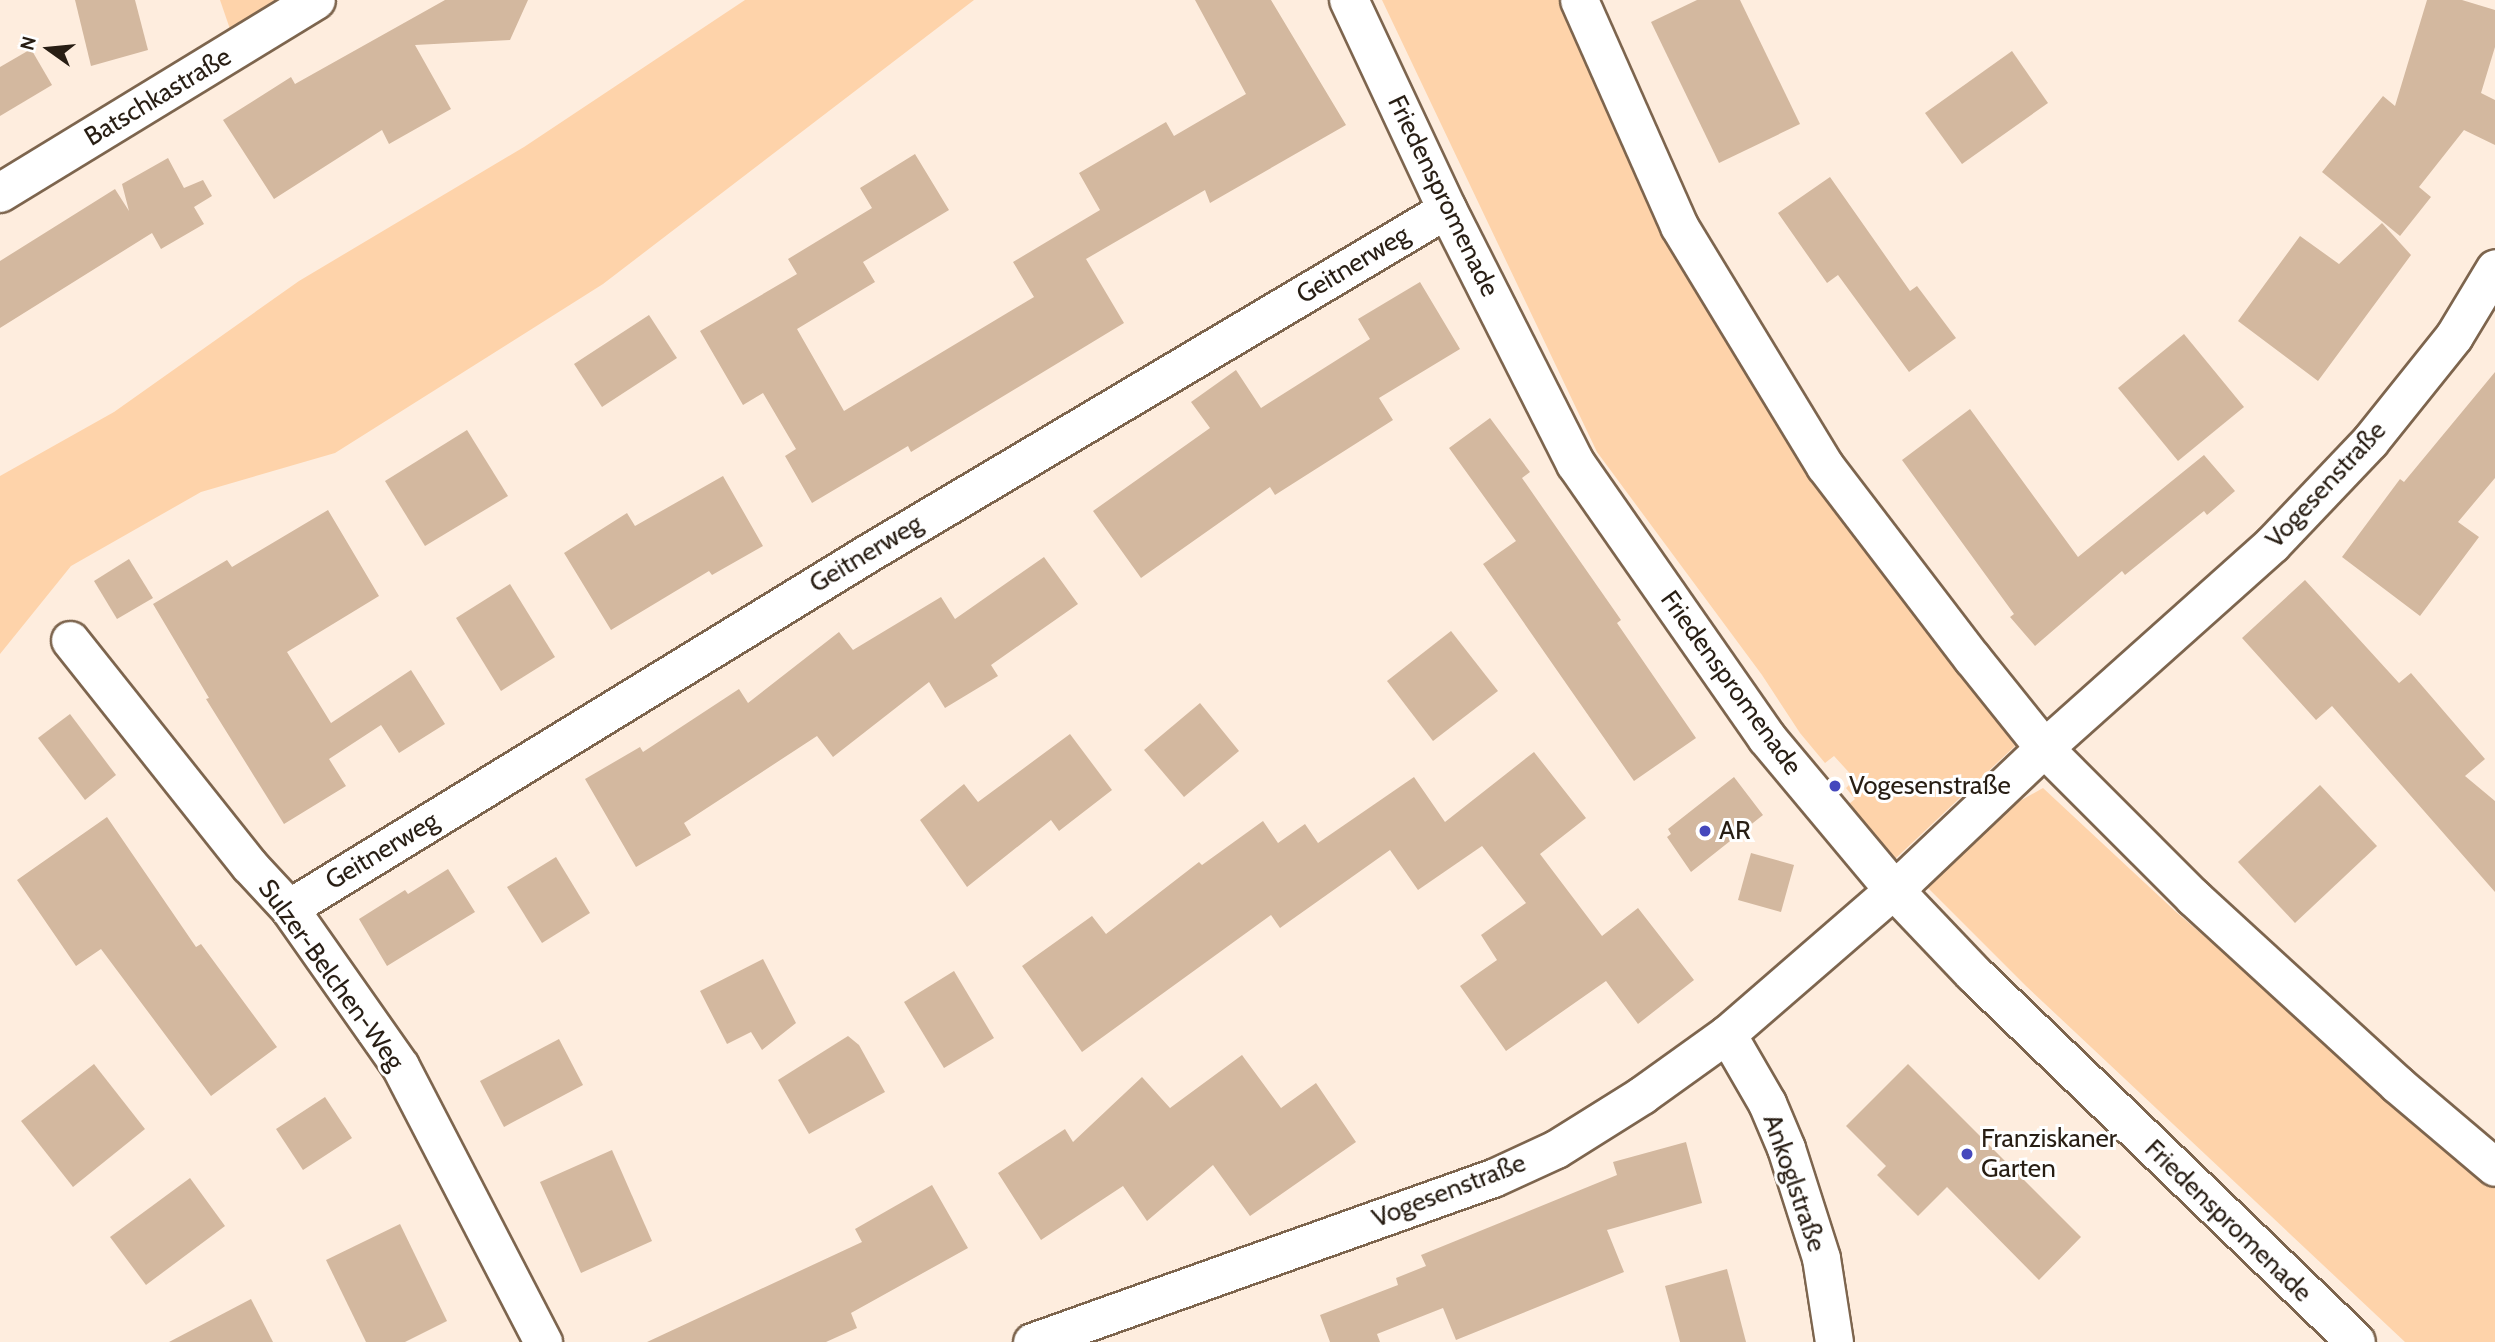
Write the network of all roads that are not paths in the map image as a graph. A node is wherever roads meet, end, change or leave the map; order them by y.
1 (316, 0) edge
2 (1349, 0) edge
3 (1579, 0) edge
4 (0, 193) edge
5 (1447, 209) junction
6 (2495, 268) edge
7 (70, 640) dead end
8 (2044, 748) junction
9 (1894, 890) junction
10 (289, 908) junction
11 (1727, 1034) junction
12 (2495, 1167) edge
13 (543, 1342) edge
14 (1032, 1342) edge
15 (1834, 1342) edge
16 (2356, 1342) edge

1 - 4 street, Batschkastraße
2 - 5 street, Friedenspromenade
3 - 8 street
5 - 9 street, Friedenspromenade
5 - 10 street, Geitnerweg
6 - 8 street, Vogesenstraße
7 - 10 street, Sulzer-Belchen-Weg
8 - 9 street, Vogesenstraße
8 - 12 street
9 - 11 street, Vogesenstraße
9 - 16 street, Friedenspromenade
10 - 13 street, Sulzer-Belchen-Weg
11 - 14 street, Vogesenstraße
11 - 15 street, Ankoglstraße

